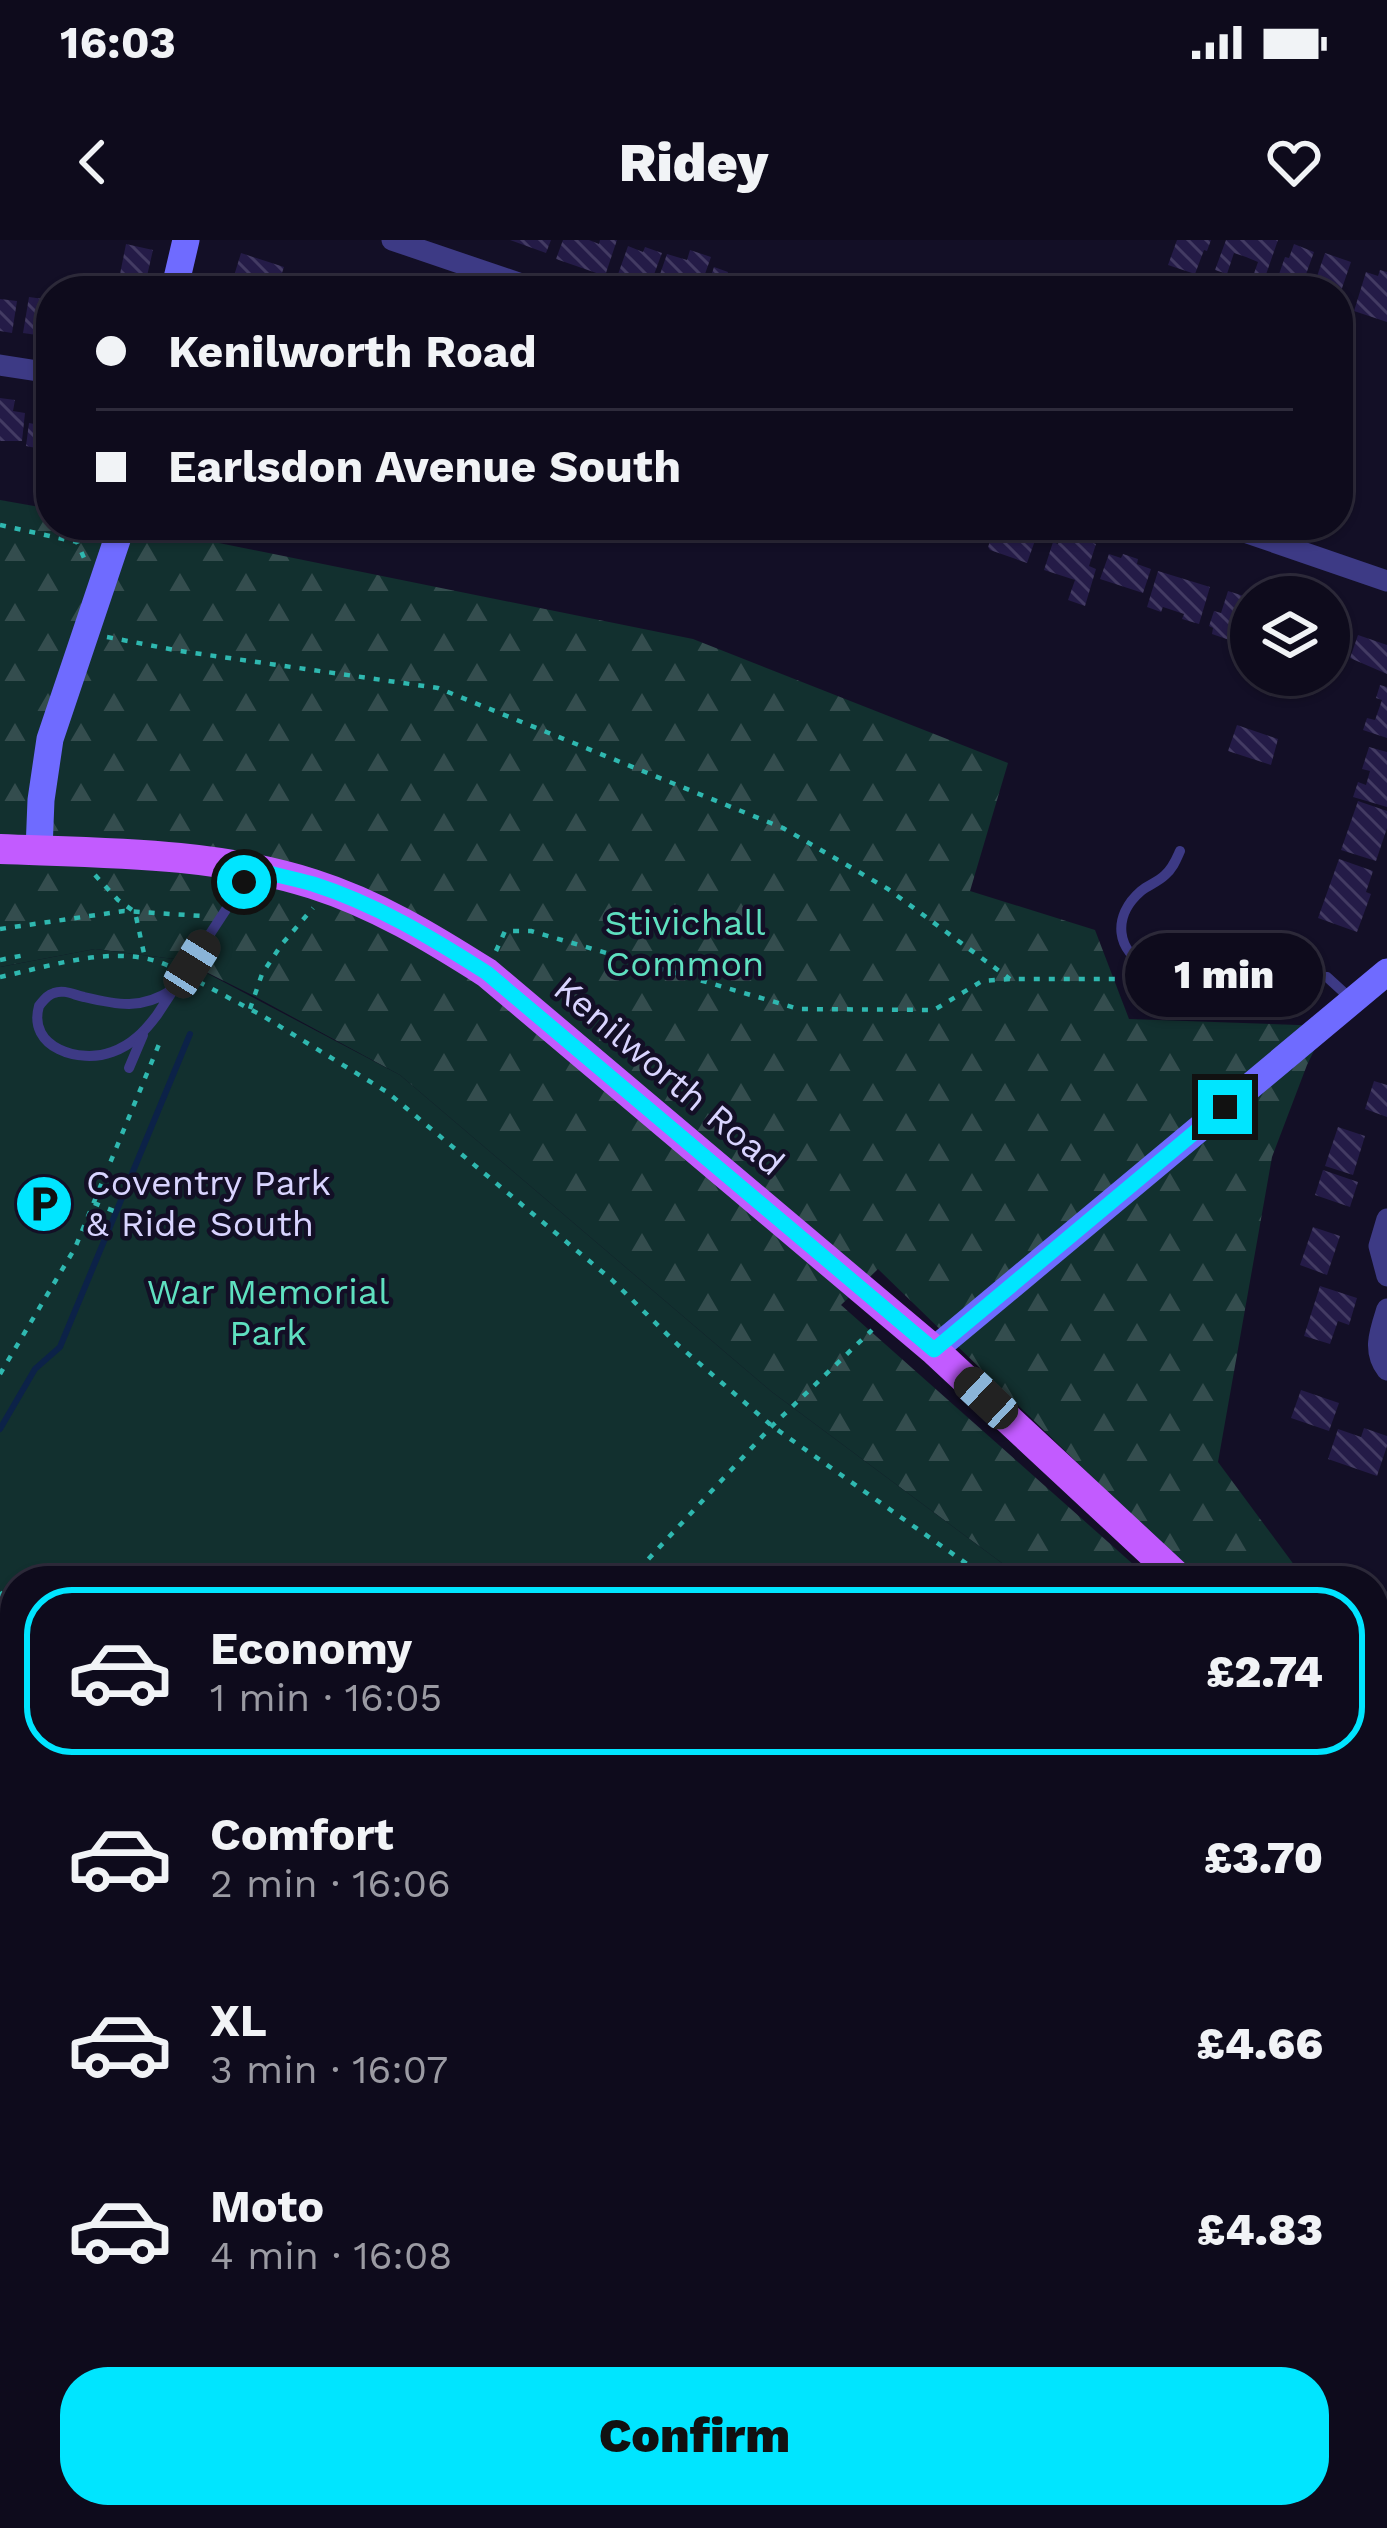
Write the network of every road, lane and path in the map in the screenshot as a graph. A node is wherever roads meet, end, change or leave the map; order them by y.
1 (185, 240) edge
2 (392, 240) edge
3 (177, 276) edge
4 (498, 276) edge
5 (0, 365) edge
6 (36, 371) edge
7 (0, 525) edge
8 (36, 533) edge
9 (68, 540) edge
10 (117, 540) edge
11 (1268, 540) edge
12 (89, 569) dead end
13 (1387, 581) edge
14 (86, 633) junction
15 (0, 849) edge
16 (39, 850) junction
17 (1180, 850) dead end
18 (86, 853) junction
19 (249, 868) junction
20 (328, 890) junction
21 (135, 912) junction
22 (222, 917) junction
23 (0, 929) edge
24 (26, 955) dead end
25 (0, 960) edge
26 (146, 961) junction
27 (1387, 972) edge
28 (487, 973) junction
29 (188, 976) junction
30 (0, 977) edge
31 (1010, 979) junction
32 (1137, 979) dead end
33 (172, 990) junction
34 (1354, 1002) junction
35 (250, 1009) junction
36 (169, 1021) dead end
37 (144, 1032) junction
38 (130, 1068) dead end
39 (94, 1203) junction
40 (1387, 1219) edge
41 (139, 1221) dead end
42 (1387, 1276) edge
43 (1387, 1310) edge
44 (889, 1314) junction
45 (934, 1350) junction
46 (1387, 1370) edge
47 (0, 1374) edge
48 (772, 1426) junction
49 (642, 1566) edge
50 (970, 1566) edge
51 (1166, 1566) edge

1 - 3 main road
2 - 4 street
5 - 6 street
7 - 8 path
9 - 12 path
10 - 14 main road
11 - 13 street
14 - 16 main road
14 - 31 path
15 - 16 main road, Kenilworth Road
16 - 18 main road, Kenilworth Road
17 - 34 lane
18 - 19 main road, Kenilworth Road
18 - 21 path
19 - 20 main road, Kenilworth Road
19 - 22 lane
20 - 28 main road, Kenilworth Road
20 - 35 path
21 - 22 path
21 - 23 path
21 - 26 path
22 - 29 lane
24 - 25 path
26 - 29 path
26 - 30 path
27 - 34 main road
28 - 31 path
28 - 44 main road, Kenilworth Road
29 - 33 lane
29 - 35 path
31 - 32 path
33 - 37 lane
33 - 37 lane
34 - 45 main road
35 - 48 path
36 - 39 path
37 - 38 lane
39 - 41 path
39 - 47 path
40 - 42 street
43 - 46 street
44 - 45 main road, Kenilworth Road
44 - 48 path
45 - 51 main road, Kenilworth Road
48 - 49 path
48 - 50 path

